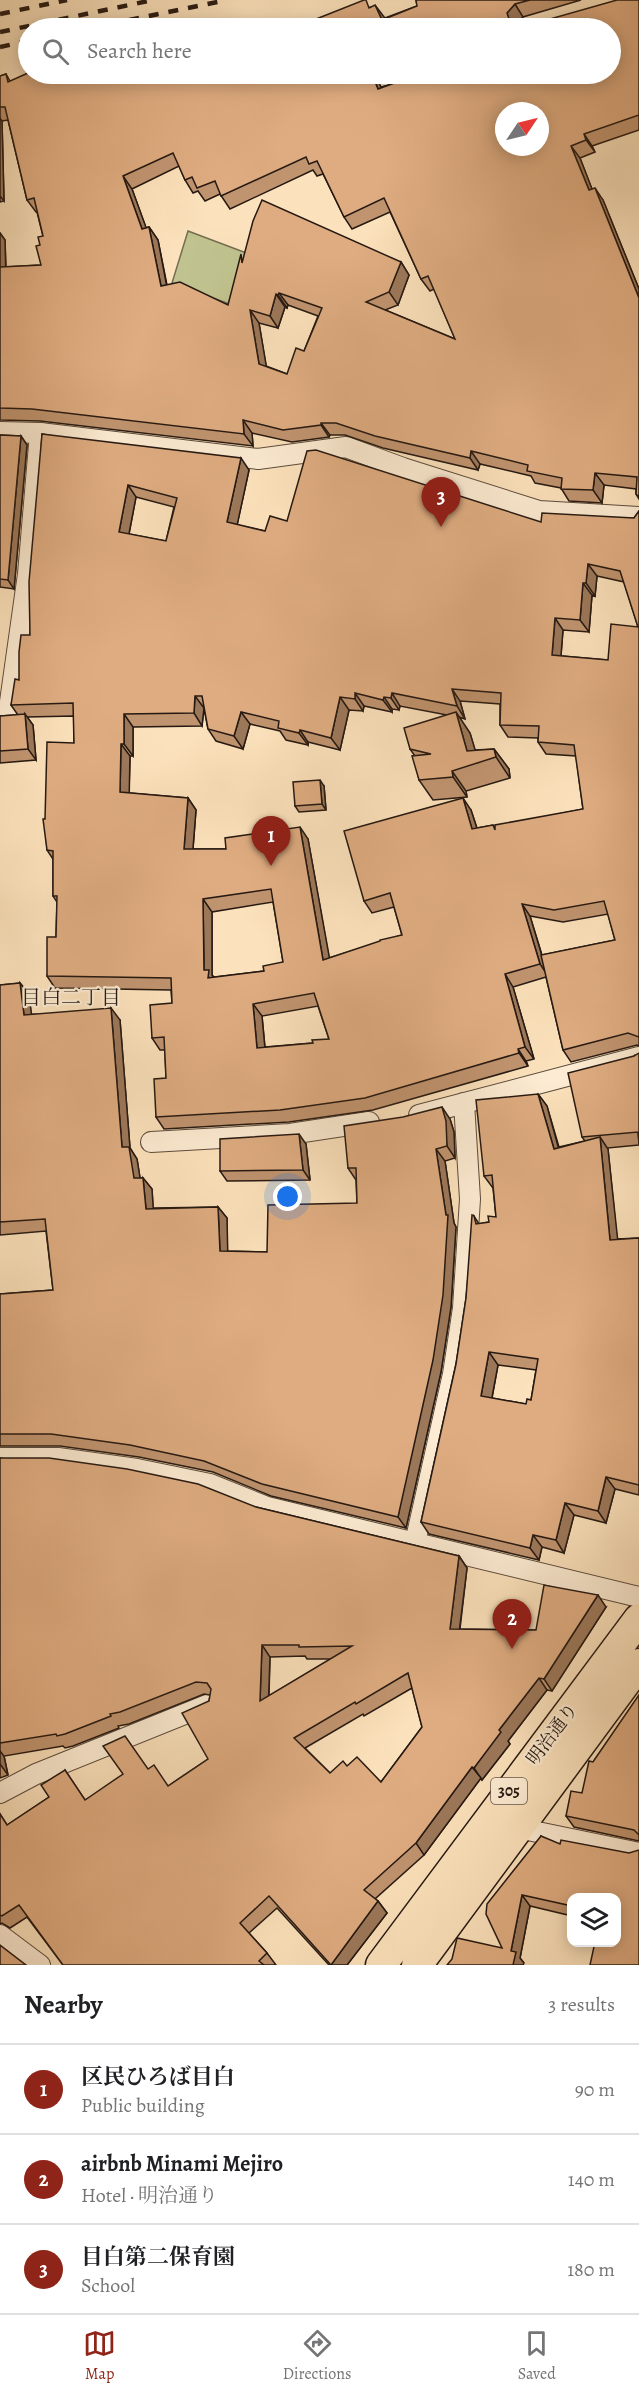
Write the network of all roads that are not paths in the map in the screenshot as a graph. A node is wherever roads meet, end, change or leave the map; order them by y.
1 (0, 432) edge
2 (40, 433) junction
3 (639, 517) edge
4 (0, 716) edge
5 (639, 1057) edge
6 (464, 1103) junction
7 (151, 1142) dead end
8 (0, 1458) edge
9 (415, 1543) junction
10 (639, 1597) edge
11 (639, 1619) edge
12 (639, 1664) edge
13 (208, 1705) edge
14 (0, 1793) edge
15 (518, 1828) junction
16 (639, 1853) edge
17 (0, 1935) edge
18 (422, 1964) edge
19 (40, 1965) edge
20 (381, 1965) edge

1 - 2 street
2 - 3 street
2 - 4 street
5 - 6 street
6 - 7 street
6 - 9 street
8 - 9 street
9 - 10 street
11 - 20 main road, 明治通り / 305
12 - 15 main road, 明治通り / 305
13 - 14 street
15 - 16 street
15 - 18 main road, 明治通り / 305
17 - 19 street

